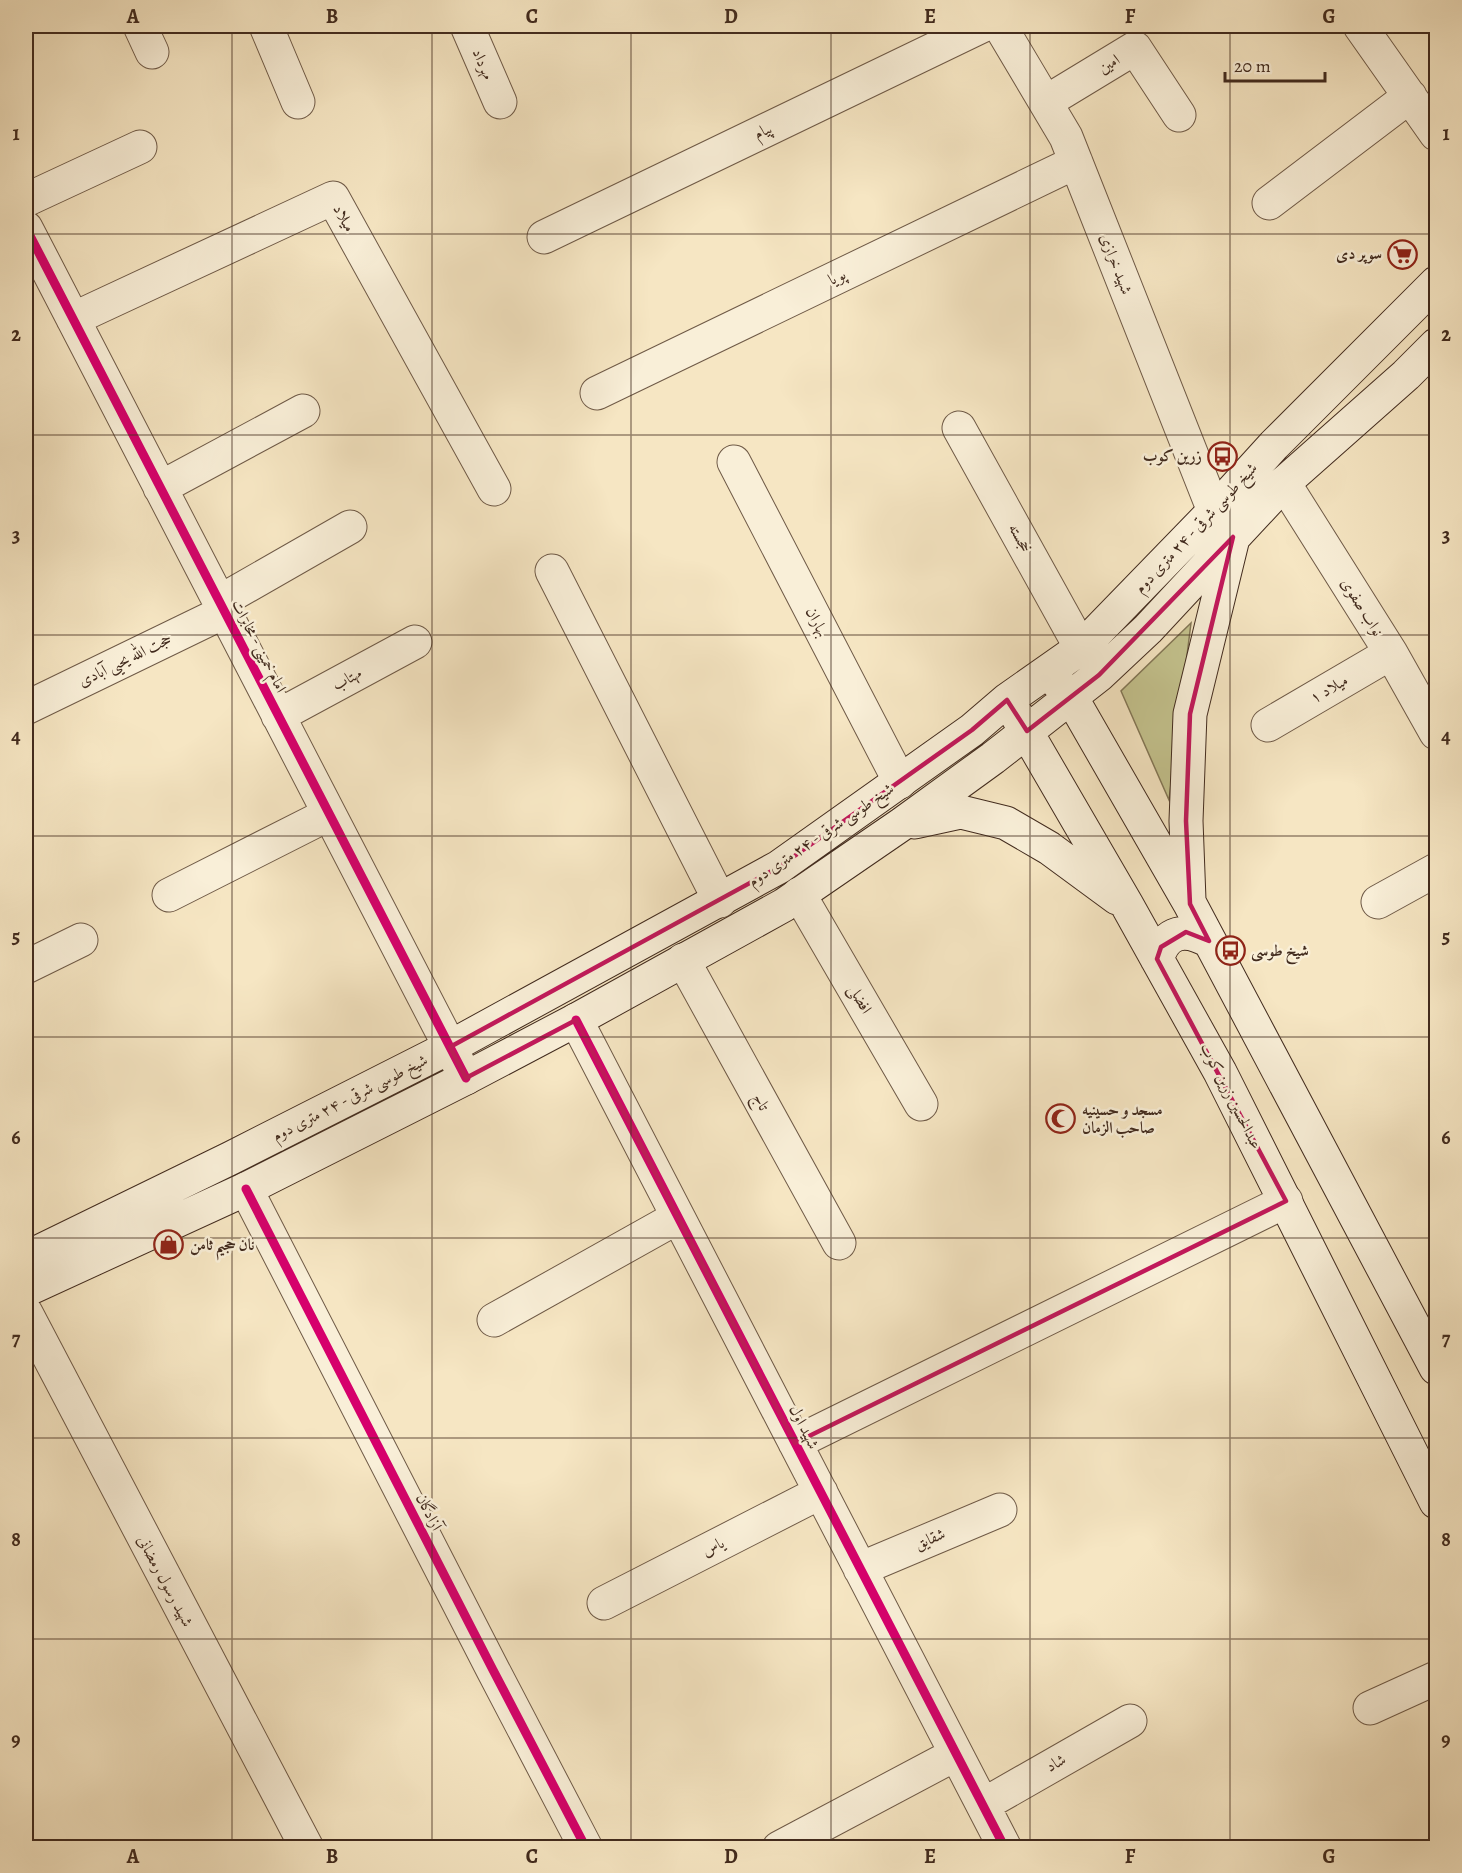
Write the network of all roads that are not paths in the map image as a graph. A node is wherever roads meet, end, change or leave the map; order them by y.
1 (266, 26) edge
2 (467, 26) edge
3 (982, 26) edge
4 (1000, 26) edge
5 (1360, 26) edge
6 (1410, 96) junction
7 (298, 102) dead end
8 (500, 102) dead end
9 (1046, 102) junction
10 (1179, 115) dead end
11 (1437, 134) edge
12 (140, 147) dead end
13 (1076, 162) junction
14 (26, 200) edge
15 (1269, 203) dead end
16 (26, 228) edge
17 (544, 237) dead end
18 (1437, 283) edge
19 (73, 319) junction
20 (1437, 345) edge
21 (597, 393) dead end
22 (303, 411) dead end
23 (959, 428) dead end
24 (734, 462) dead end
25 (1284, 483) junction
26 (160, 488) junction
27 (494, 489) dead end
28 (1214, 511) junction
29 (350, 527) dead end
30 (1233, 537) junction
31 (552, 571) dead end
32 (222, 607) junction
33 (416, 642) dead end
34 (1081, 648) junction
35 (1391, 653) junction
36 (1048, 673) junction
37 (1071, 697) junction
38 (1007, 700) junction
39 (26, 708) edge
40 (278, 716) junction
41 (1268, 725) dead end
42 (1027, 731) junction
43 (1437, 733) edge
44 (900, 782) junction
45 (329, 814) junction
46 (902, 825) junction
47 (1437, 870) edge
48 (799, 894) junction
49 (169, 895) dead end
50 (720, 901) junction
51 (1378, 902) dead end
52 (1190, 904) junction
53 (1127, 905) junction
54 (81, 940) dead end
55 (1209, 941) junction
56 (1157, 959) junction
57 (683, 960) junction
58 (26, 967) edge
59 (576, 1020) junction
60 (450, 1047) junction
61 (466, 1078) junction
62 (921, 1104) dead end
63 (246, 1189) junction
64 (1286, 1201) junction
65 (678, 1217) junction
66 (839, 1243) dead end
67 (26, 1258) edge
68 (26, 1290) edge
69 (26, 1313) edge
70 (494, 1320) dead end
71 (1437, 1368) edge
72 (795, 1443) junction
73 (821, 1492) junction
74 (1437, 1502) edge
75 (1000, 1510) dead end
76 (860, 1569) junction
77 (604, 1603) dead end
78 (1437, 1678) edge
79 (1371, 1708) dead end
80 (1130, 1721) dead end
81 (956, 1754) junction
82 (983, 1805) junction
83 (307, 1848) edge
84 (586, 1848) edge
85 (779, 1848) edge
86 (1005, 1848) edge

1 - 7 street
2 - 8 street, مهرداد
3 - 17 street, پیام
4 - 9 street, شهید خرازی
5 - 6 street
6 - 11 street
6 - 15 street
9 - 10 street, امین
9 - 13 street, شهید خرازی
12 - 14 street
13 - 21 street, پویا
13 - 28 street, شهید خرازی
16 - 19 street, امام خمینی - مخابرات
18 - 28 street, شیخ طوسی شرقی - ۲۴ متری دوم
19 - 26 street, امام خمینی - مخابرات
19 - 27 street, میلاد
20 - 25 street, شیخ طوسی شرقی - ۲۴ متری دوم
22 - 26 street
23 - 34 street, خجسته
24 - 44 street, بهاران
25 - 30 street, شیخ طوسی شرقی - ۲۴ متری دوم
25 - 35 street, نواب صفوی
26 - 32 street, امام خمینی - مخابرات
28 - 34 street, شیخ طوسی شرقی - ۲۴ متری دوم
29 - 32 street, حجت الله یحیی آبادی
30 - 37 street, شیخ طوسی شرقی - ۲۴ متری دوم
30 - 52 street
31 - 50 street
32 - 39 street, حجت الله یحیی آبادی
32 - 40 street, امام خمینی - مخابرات
33 - 40 street, مهتاب
34 - 36 street, شیخ طوسی شرقی - ۲۴ متری دوم
35 - 41 street, میلاد ۱
35 - 43 street, نواب صفوی
36 - 37 street
36 - 38 street, شیخ طوسی شرقی - ۲۴ متری دوم
37 - 42 street, شیخ طوسی شرقی - ۲۴ متری دوم
37 - 52 street
38 - 42 street, عبدالحسین زرین کوب
38 - 44 street, شیخ طوسی شرقی - ۲۴ متری دوم
40 - 45 street, امام خمینی - مخابرات
42 - 46 street, شیخ طوسی شرقی - ۲۴ متری دوم
42 - 53 street, عبدالحسین زرین کوب
44 - 50 street, شیخ طوسی شرقی - ۲۴ متری دوم
45 - 49 street
45 - 60 street, امام خمینی - مخابرات
46 - 48 street, شیخ طوسی شرقی - ۲۴ متری دوم
46 - 53 street
47 - 51 street
48 - 57 street, شیخ طوسی شرقی - ۲۴ متری دوم
48 - 62 street, افضلی
50 - 60 street, شیخ طوسی شرقی - ۲۴ متری دوم
52 - 55 street
53 - 56 street, عبدالحسین زرین کوب
54 - 58 street
55 - 56 street
55 - 71 street
56 - 64 street, عبدالحسین زرین کوب
57 - 59 street, شیخ طوسی شرقی - ۲۴ متری دوم
57 - 66 street, تاج
59 - 61 street, شیخ طوسی شرقی - ۲۴ متری دوم
59 - 65 street, شهید اول
60 - 61 street, امام خمینی - مخابرات
60 - 67 street, شیخ طوسی شرقی - ۲۴ متری دوم
61 - 63 street, شیخ طوسی شرقی - ۲۴ متری دوم
63 - 68 street, شیخ طوسی شرقی - ۲۴ متری دوم
63 - 84 street, آزادگان
64 - 72 street
64 - 74 street, عبدالحسین زرین کوب
65 - 70 street
65 - 72 street, شهید اول
69 - 83 street, شهید رسول رمضانی
72 - 73 street, شهید اول
73 - 76 street, شهید اول
73 - 77 street, یاس
75 - 76 street, شقایق
76 - 81 street, شهید اول
78 - 79 street
80 - 82 street, شاد
81 - 82 street, شهید اول
81 - 85 street
82 - 86 street, شهید اول

